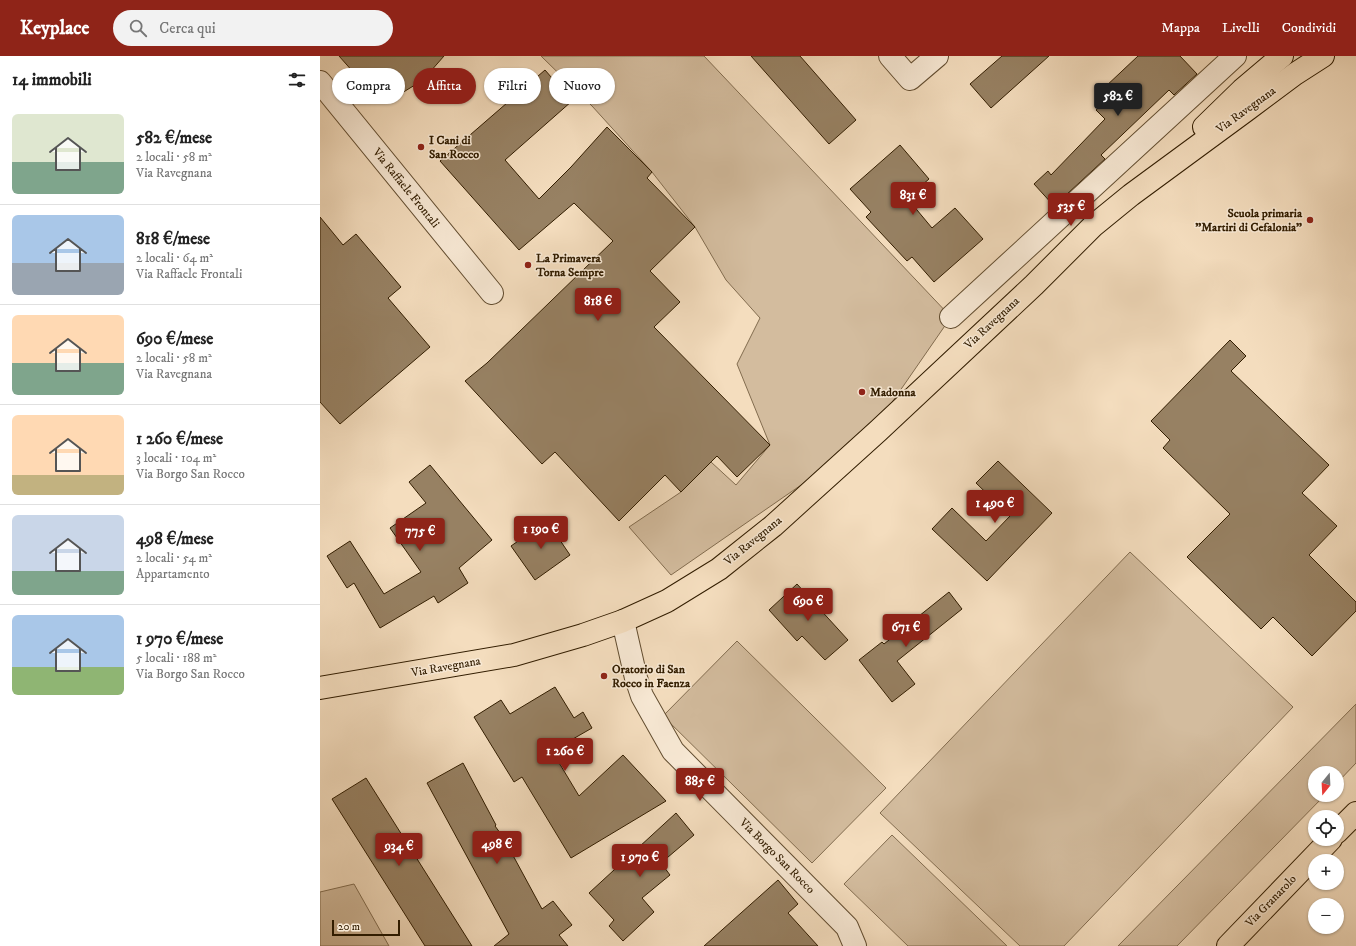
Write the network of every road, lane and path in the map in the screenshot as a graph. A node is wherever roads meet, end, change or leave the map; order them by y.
1 (890, 56) edge
2 (937, 56) edge
3 (1235, 56) edge
4 (1282, 56) edge
5 (1323, 56) edge
6 (320, 82) edge
7 (1131, 195) junction
8 (1074, 204) junction
9 (1093, 226) junction
10 (492, 293) dead end
11 (951, 317) dead end
12 (623, 621) junction
13 (320, 688) edge
14 (1356, 813) edge
15 (1344, 825) edge
16 (1324, 846) edge
17 (855, 946) edge
18 (1228, 946) edge

1 - 2 street
3 - 8 street
4 - 7 main road, Via Ravegnana
5 - 7 main road, Via Ravegnana
6 - 10 street, Via Raffaele Frontali
7 - 9 main road, Via Ravegnana
8 - 9 street
8 - 11 street
9 - 12 main road, Via Ravegnana
12 - 13 main road, Via Ravegnana
12 - 17 street, Via Borgo San Rocco
14 - 15 main road
16 - 18 main road, Via Granarolo

